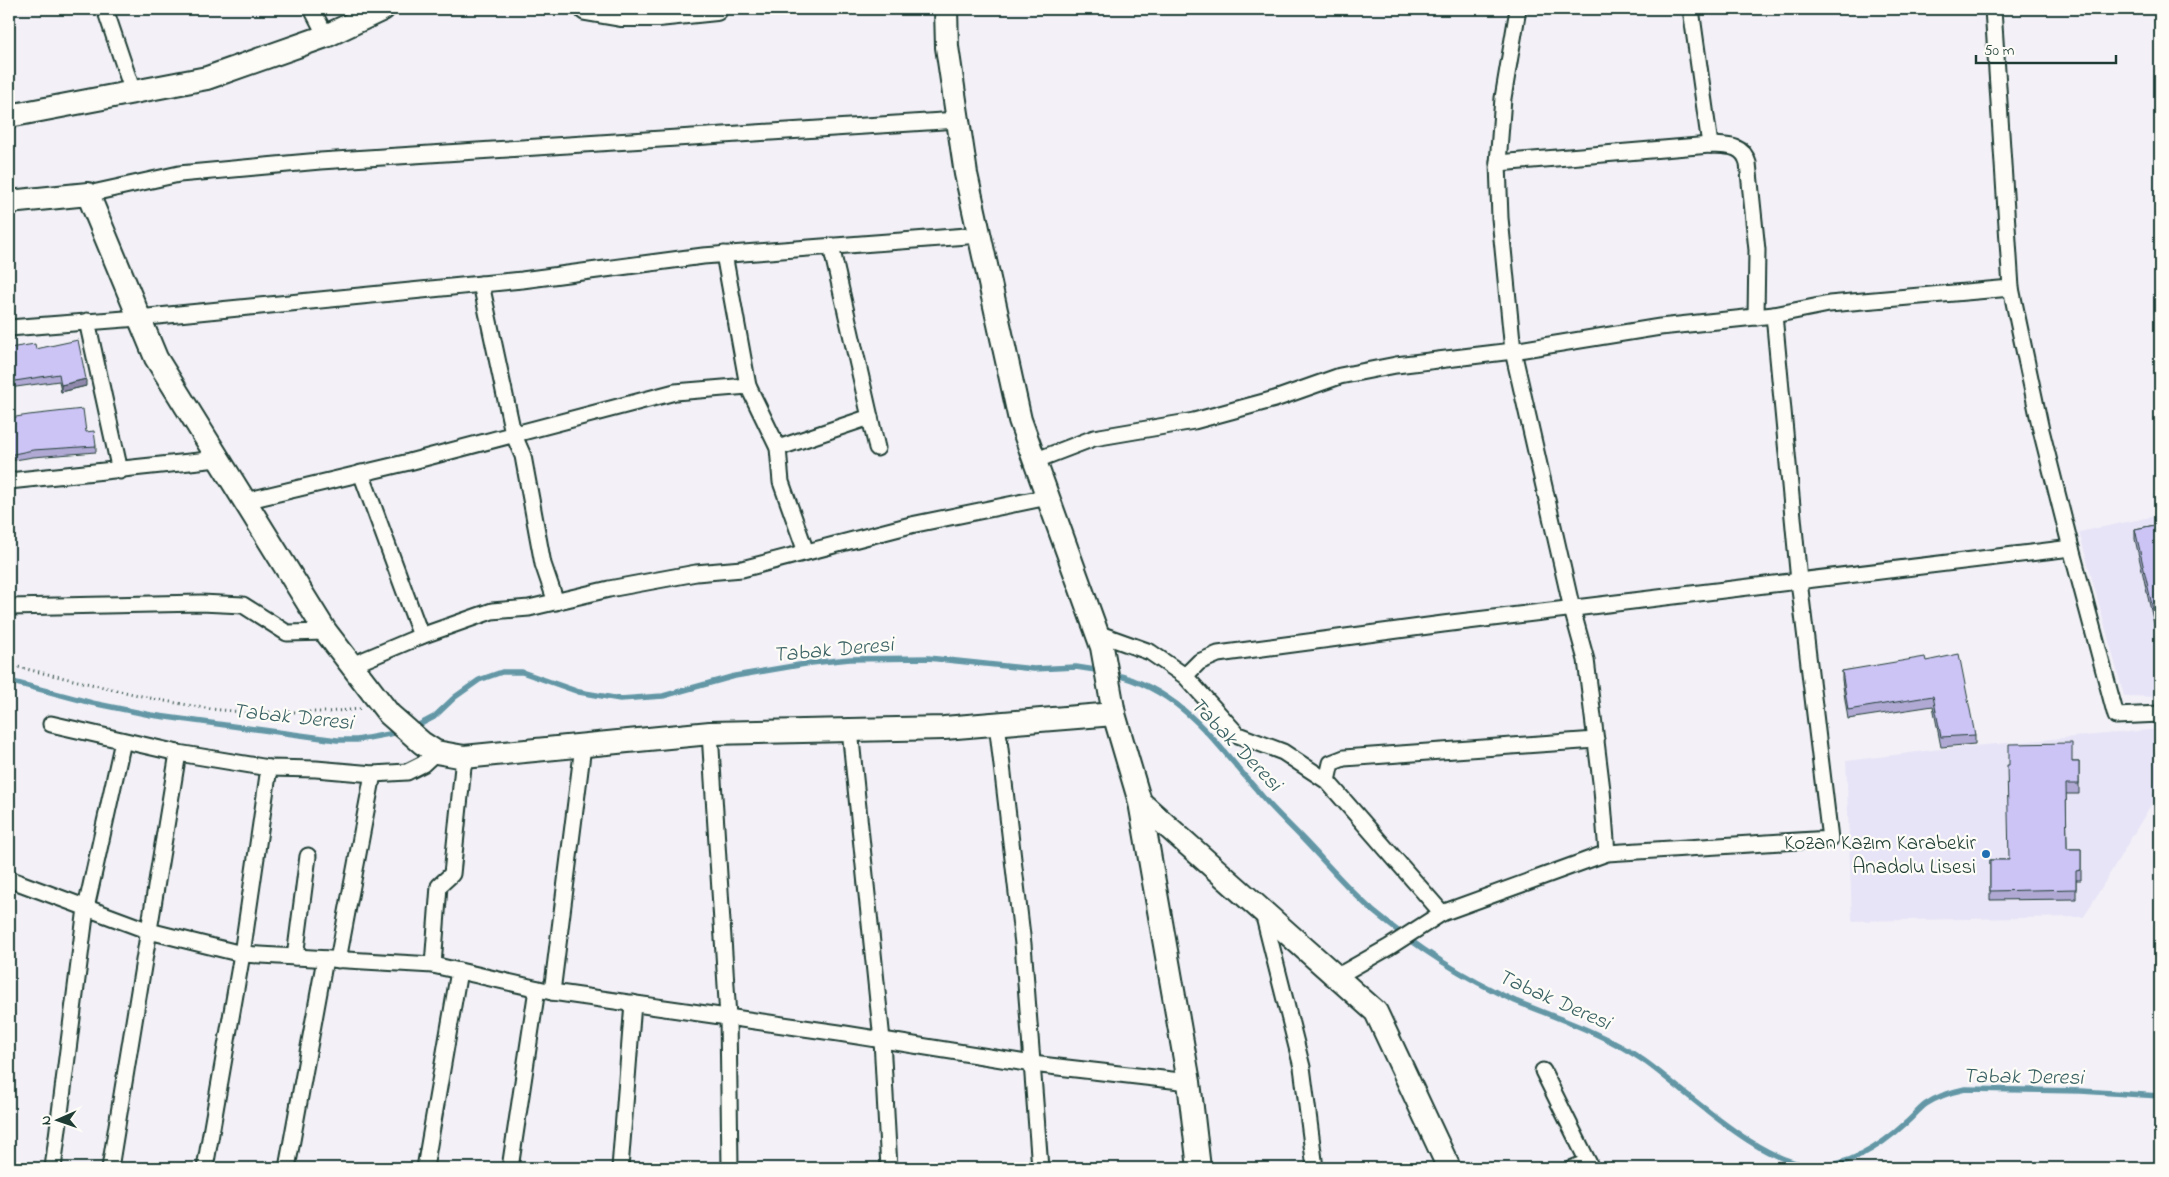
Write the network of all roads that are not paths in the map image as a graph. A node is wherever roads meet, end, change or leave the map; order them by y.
1 (106, 9) edge
2 (312, 9) edge
3 (383, 9) edge
4 (586, 9) edge
5 (716, 9) edge
6 (946, 9) edge
7 (1518, 9) edge
8 (1691, 9) edge
9 (1993, 9) edge
10 (326, 36) junction
11 (133, 92) junction
12 (9, 116) edge
13 (958, 120) junction
14 (1710, 145) junction
15 (1498, 163) junction
16 (88, 194) junction
17 (9, 202) edge
18 (980, 235) junction
19 (831, 246) junction
20 (724, 254) junction
21 (481, 284) junction
22 (2011, 288) junction
23 (1774, 315) junction
24 (1756, 317) junction
25 (138, 318) junction
26 (87, 321) junction
27 (9, 328) edge
28 (1512, 351) junction
29 (748, 386) junction
30 (870, 417) junction
31 (513, 433) junction
32 (778, 448) junction
33 (877, 448) dead end
34 (218, 458) junction
35 (1034, 461) junction
36 (120, 471) junction
37 (361, 473) junction
38 (9, 481) edge
39 (1048, 497) junction
40 (245, 501) junction
41 (2071, 548) junction
42 (806, 552) junction
43 (1799, 581) junction
44 (556, 602) junction
45 (9, 607) edge
46 (1572, 609) junction
47 (326, 632) junction
48 (420, 636) junction
49 (1100, 640) junction
50 (352, 665) junction
51 (1185, 676) junction
52 (1113, 706) junction
53 (2160, 714) edge
54 (997, 723) junction
55 (51, 724) dead end
56 (850, 730) junction
57 (710, 733) junction
58 (1596, 740) junction
59 (123, 741) junction
60 (583, 746) junction
61 (429, 748) junction
62 (178, 754) junction
63 (464, 757) junction
64 (270, 768) junction
65 (373, 774) junction
66 (1327, 782) junction
67 (1140, 802) junction
68 (1607, 853) junction
69 (308, 856) dead end
70 (9, 879) edge
71 (86, 908) junction
72 (1263, 912) junction
73 (1442, 913) junction
74 (149, 931) junction
75 (242, 954) junction
76 (295, 957) junction
77 (331, 959) junction
78 (433, 965) junction
79 (459, 971) junction
80 (1336, 977) junction
81 (537, 989) junction
82 (552, 992) junction
83 (632, 1003) junction
84 (728, 1017) junction
85 (882, 1040) junction
86 (1032, 1064) junction
87 (1543, 1071) dead end
88 (1189, 1082) junction
89 (1590, 1165) edge
90 (53, 1168) edge
91 (110, 1168) edge
92 (205, 1168) edge
93 (287, 1168) edge
94 (425, 1168) edge
95 (510, 1168) edge
96 (620, 1168) edge
97 (730, 1168) edge
98 (889, 1168) edge
99 (1040, 1168) edge
100 (1199, 1168) edge
101 (1315, 1168) edge
102 (1449, 1168) edge
103 (1573, 1168) edge

1 - 11 street
2 - 10 street
3 - 10 street
4 - 5 street
6 - 13 street
7 - 15 street
8 - 14 street
9 - 22 street
10 - 11 street
11 - 12 street
13 - 16 street
13 - 18 street
14 - 15 street
14 - 24 street
15 - 28 street
16 - 17 street
16 - 25 street
18 - 19 street
18 - 35 street
19 - 20 street
19 - 30 street
20 - 21 street
20 - 29 street
21 - 25 street
21 - 31 street
22 - 23 street
22 - 41 street
23 - 24 street
23 - 43 street
24 - 28 street
25 - 26 street
25 - 34 street
26 - 27 street
26 - 36 street
28 - 35 street
28 - 46 street
29 - 31 street
29 - 32 street
30 - 32 street
30 - 33 street
31 - 37 street
31 - 44 street
32 - 42 street
34 - 36 street
34 - 40 street
35 - 39 street
36 - 38 street
37 - 40 street
37 - 48 street
39 - 42 street
39 - 49 street
40 - 47 street
41 - 43 street
41 - 53 street
42 - 44 street
43 - 46 street
43 - 68 street
44 - 48 street
45 - 47 street
46 - 51 street
46 - 58 street
47 - 50 street
48 - 50 street
49 - 51 street
49 - 52 street
50 - 61 street
51 - 66 street
52 - 54 street
52 - 67 street
54 - 56 street
54 - 86 street
55 - 59 street
56 - 57 street
56 - 85 street
57 - 60 street
57 - 84 street
58 - 66 street
58 - 68 street
59 - 62 street
59 - 71 street
60 - 63 street
60 - 82 street
61 - 63 street
61 - 65 street
62 - 64 street
62 - 74 street
63 - 78 street
64 - 65 street
64 - 75 street
65 - 77 street
66 - 73 street
67 - 72 street
67 - 88 street
68 - 73 street
69 - 76 street
70 - 71 street
71 - 74 street
71 - 90 street
72 - 80 street
72 - 101 street
73 - 80 street
74 - 75 street
74 - 91 street
75 - 76 street
75 - 92 street
76 - 77 street
77 - 78 street
77 - 93 street
78 - 79 street
79 - 81 street
79 - 94 street
80 - 102 street
81 - 82 street
81 - 95 street
82 - 83 street
83 - 84 street
83 - 96 street
84 - 85 street
84 - 97 street
85 - 86 street
85 - 98 street
86 - 88 street
86 - 99 street
87 - 89 street
88 - 100 street
89 - 103 street

